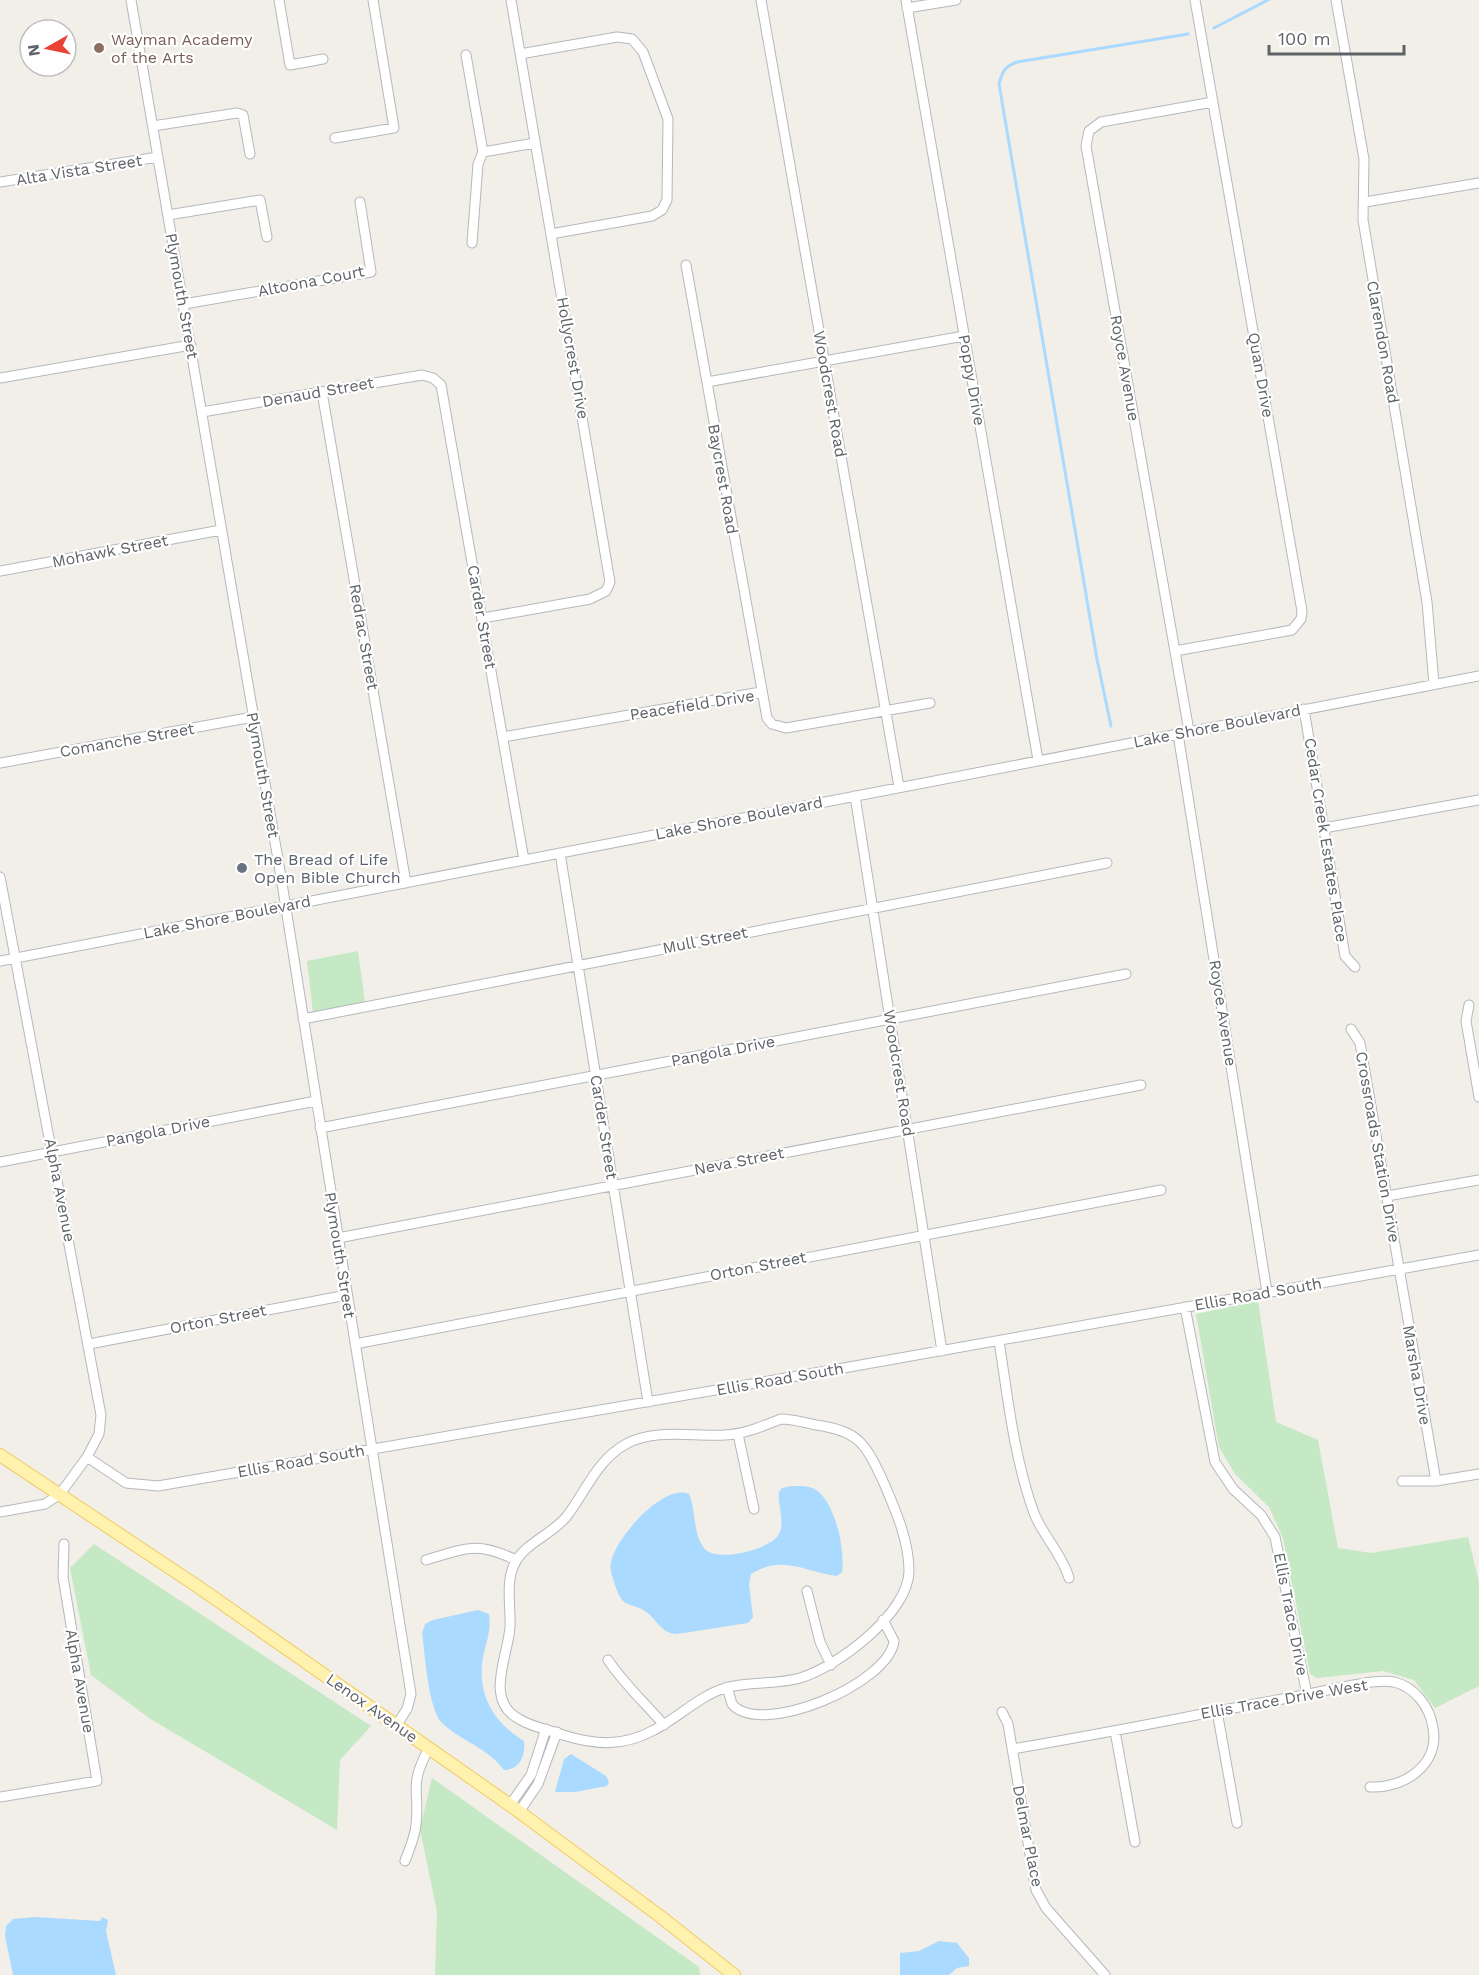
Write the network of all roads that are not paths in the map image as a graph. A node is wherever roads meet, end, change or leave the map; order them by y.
1 (131, 0) edge
2 (279, 0) edge
3 (374, 0) edge
4 (511, 0) edge
5 (761, 0) edge
6 (956, 0) edge
7 (1195, 0) edge
8 (1336, 0) edge
9 (907, 4) edge
10 (520, 54) junction
11 (466, 55) dead end
12 (323, 59) dead end
13 (1213, 102) junction
14 (153, 126) junction
15 (335, 138) dead end
16 (535, 144) junction
17 (483, 152) junction
18 (250, 154) dead end
19 (158, 157) junction
20 (0, 182) edge
21 (1479, 183) edge
22 (360, 202) dead end
23 (1365, 202) junction
24 (168, 215) junction
25 (551, 234) junction
26 (267, 237) dead end
27 (472, 243) dead end
28 (686, 265) dead end
29 (184, 304) junction
30 (964, 336) junction
31 (191, 345) junction
32 (825, 360) junction
33 (0, 378) edge
34 (433, 378) joint
35 (707, 381) junction
36 (322, 392) junction
37 (202, 412) junction
38 (221, 530) junction
39 (0, 571) edge
40 (483, 618) junction
41 (1175, 651) junction
42 (1479, 676) edge
43 (1434, 684) junction
44 (761, 692) junction
45 (930, 703) dead end
46 (1304, 709) junction
47 (886, 711) junction
48 (253, 717) junction
49 (1189, 731) junction
50 (1178, 734) junction
51 (503, 737) junction
52 (1038, 760) junction
53 (0, 763) edge
54 (899, 787) junction
55 (855, 796) junction
56 (1479, 800) edge
57 (1324, 828) junction
58 (560, 853) junction
59 (524, 860) junction
60 (1107, 863) dead end
61 (0, 878) edge
62 (405, 883) junction
63 (286, 906) junction
64 (872, 908) junction
65 (15, 958) junction
66 (0, 961) edge
67 (578, 965) junction
68 (1355, 968) dead end
69 (1126, 974) dead end
70 (1469, 1005) dead end
71 (303, 1018) junction
72 (890, 1018) junction
73 (1351, 1029) dead end
74 (596, 1076) junction
75 (1141, 1084) dead end
76 (1479, 1097) edge
77 (316, 1101) junction
78 (320, 1128) junction
79 (907, 1128) junction
80 (53, 1152) junction
81 (0, 1162) edge
82 (1479, 1180) edge
83 (613, 1185) junction
84 (1161, 1190) dead end
85 (1386, 1196) junction
86 (924, 1235) junction
87 (338, 1238) junction
88 (1479, 1255) edge
89 (1399, 1269) junction
90 (630, 1291) junction
91 (1267, 1292) junction
92 (347, 1295) junction
93 (1185, 1307) junction
94 (999, 1341) junction
95 (89, 1344) junction
96 (355, 1344) junction
97 (942, 1351) junction
98 (648, 1402) junction
99 (738, 1434) junction
100 (371, 1449) junction
101 (0, 1455) edge
102 (87, 1457) junction
103 (1479, 1474) edge
104 (1402, 1481) dead end
105 (1436, 1481) junction
106 (60, 1494) junction
107 (754, 1509) dead end
108 (0, 1512) edge
109 (64, 1544) dead end
110 (426, 1560) dead end
111 (516, 1560) junction
112 (1069, 1578) dead end
113 (807, 1591) dead end
114 (883, 1620) junction
115 (608, 1660) dead end
116 (831, 1665) junction
117 (727, 1688) junction
118 (1307, 1695) junction
119 (1216, 1711) junction
120 (1002, 1712) dead end
121 (664, 1725) junction
122 (396, 1726) junction
123 (546, 1729) junction
124 (1114, 1731) junction
125 (557, 1732) junction
126 (429, 1748) junction
127 (1012, 1749) junction
128 (1370, 1786) dead end
129 (0, 1797) edge
130 (514, 1808) junction
131 (1237, 1823) dead end
132 (1135, 1842) dead end
133 (405, 1861) dead end
134 (734, 1975) edge
135 (1105, 1975) edge

1 - 14 street, Plymouth Street
2 - 12 street
3 - 15 street
4 - 10 street, Hollycrest Drive
5 - 32 street, Woodcrest Road
6 - 9 street
7 - 13 street, Quan Drive
8 - 23 street, Clarendon Road
9 - 30 street, Poppy Drive
10 - 16 street, Hollycrest Drive
10 - 25 street
11 - 17 street
13 - 41 street, Royce Avenue
13 - 41 street, Quan Drive
14 - 18 street
14 - 19 street, Plymouth Street
16 - 17 street
16 - 25 street, Hollycrest Drive
17 - 27 street
19 - 20 street, Alta Vista Street
19 - 24 street, Plymouth Street
21 - 23 street
22 - 29 street, Altoona Court
23 - 43 street, Clarendon Road
24 - 26 street
24 - 29 street, Plymouth Street
25 - 40 street, Hollycrest Drive
28 - 35 street, Baycrest Road
29 - 31 street, Plymouth Street
30 - 32 street
30 - 52 street, Poppy Drive
31 - 33 street
31 - 37 street, Plymouth Street
32 - 35 street
32 - 47 street, Woodcrest Road
34 - 36 street, Denaud Street
34 - 40 street, Carder Street
35 - 44 street, Baycrest Road
36 - 37 street, Denaud Street
36 - 62 street, Redrac Street
37 - 38 street, Plymouth Street
38 - 39 street, Mohawk Street
38 - 48 street, Plymouth Street
40 - 51 street, Carder Street
41 - 49 street, Royce Avenue
42 - 43 street, Lake Shore Boulevard
43 - 46 street, Lake Shore Boulevard
44 - 47 street, Peacefield Drive
44 - 51 street, Peacefield Drive
45 - 47 street, Peacefield Drive
46 - 49 street, Lake Shore Boulevard
46 - 57 street, Cedar Creek Estates Place
47 - 54 street, Woodcrest Road
48 - 53 street, Comanche Street
48 - 63 street, Plymouth Street
49 - 50 street, Lake Shore Boulevard
50 - 52 street, Lake Shore Boulevard
50 - 91 street, Royce Avenue
51 - 59 street, Carder Street
52 - 54 street, Lake Shore Boulevard
54 - 55 street, Lake Shore Boulevard
55 - 58 street, Lake Shore Boulevard
55 - 64 street, Woodcrest Road
56 - 57 street
57 - 68 street, Cedar Creek Estates Place
58 - 59 street, Lake Shore Boulevard
58 - 67 street, Carder Street
59 - 62 street, Lake Shore Boulevard
60 - 64 street, Mull Street
61 - 65 street, Alpha Avenue
62 - 63 street, Lake Shore Boulevard
63 - 65 street, Lake Shore Boulevard
63 - 71 street, Plymouth Street
64 - 67 street, Mull Street
64 - 72 street, Woodcrest Road
65 - 66 street, Lake Shore Boulevard
65 - 80 street, Alpha Avenue
67 - 71 street, Mull Street
67 - 74 street, Carder Street
69 - 72 street, Pangola Drive
70 - 76 street
71 - 77 street, Plymouth Street
72 - 74 street, Pangola Drive
72 - 79 street, Woodcrest Road
73 - 85 street, Crossroads Station Drive
74 - 78 street, Pangola Drive
74 - 83 street, Carder Street
75 - 79 street, Neva Street
77 - 78 street, Plymouth Street
77 - 80 street, Pangola Drive
78 - 87 street, Plymouth Street
79 - 83 street, Neva Street
79 - 86 street, Woodcrest Road
80 - 81 street, Pangola Drive
80 - 95 street, Alpha Avenue
82 - 85 street
83 - 87 street, Neva Street
83 - 90 street, Carder Street
84 - 86 street, Orton Street
85 - 89 street, Crossroads Station Drive
86 - 90 street, Orton Street
86 - 97 street, Woodcrest Road
87 - 92 street, Plymouth Street
88 - 89 street, Ellis Road South
89 - 91 street, Ellis Road South
89 - 105 street, Marsha Drive
90 - 96 street, Orton Street
90 - 98 street, Carder Street
91 - 93 street, Ellis Road South
92 - 95 street, Orton Street
92 - 96 street, Plymouth Street
93 - 94 street, Ellis Road South
93 - 118 street, Ellis Trace Drive
94 - 97 street, Ellis Road South
94 - 112 street
95 - 102 street, Alpha Avenue
96 - 100 street, Plymouth Street
97 - 98 street, Ellis Road South
98 - 100 street, Ellis Road South
99 - 107 street
99 - 111 street
99 - 114 street
100 - 102 street, Ellis Road South
100 - 122 street, Plymouth Street
101 - 106 main road, Lenox Avenue
102 - 106 street, Alpha Avenue
103 - 105 street
104 - 105 street
106 - 108 street
106 - 122 main road, Lenox Avenue
109 - 129 street, Alpha Avenue
110 - 111 street
111 - 123 street
113 - 116 street
114 - 116 street
114 - 117 street
115 - 121 street
116 - 117 street
117 - 121 street
118 - 119 street, Ellis Trace Drive West
118 - 128 street, Ellis Trace Drive West
119 - 124 street, Ellis Trace Drive West
119 - 131 street
120 - 127 street, Delmar Place
121 - 125 street
122 - 126 main road, Lenox Avenue
123 - 125 street
123 - 130 street
124 - 127 street, Ellis Trace Drive West
124 - 132 street
125 - 130 street
126 - 130 main road, Lenox Avenue
126 - 133 street
127 - 135 street, Delmar Place
130 - 134 main road, Lenox Avenue

